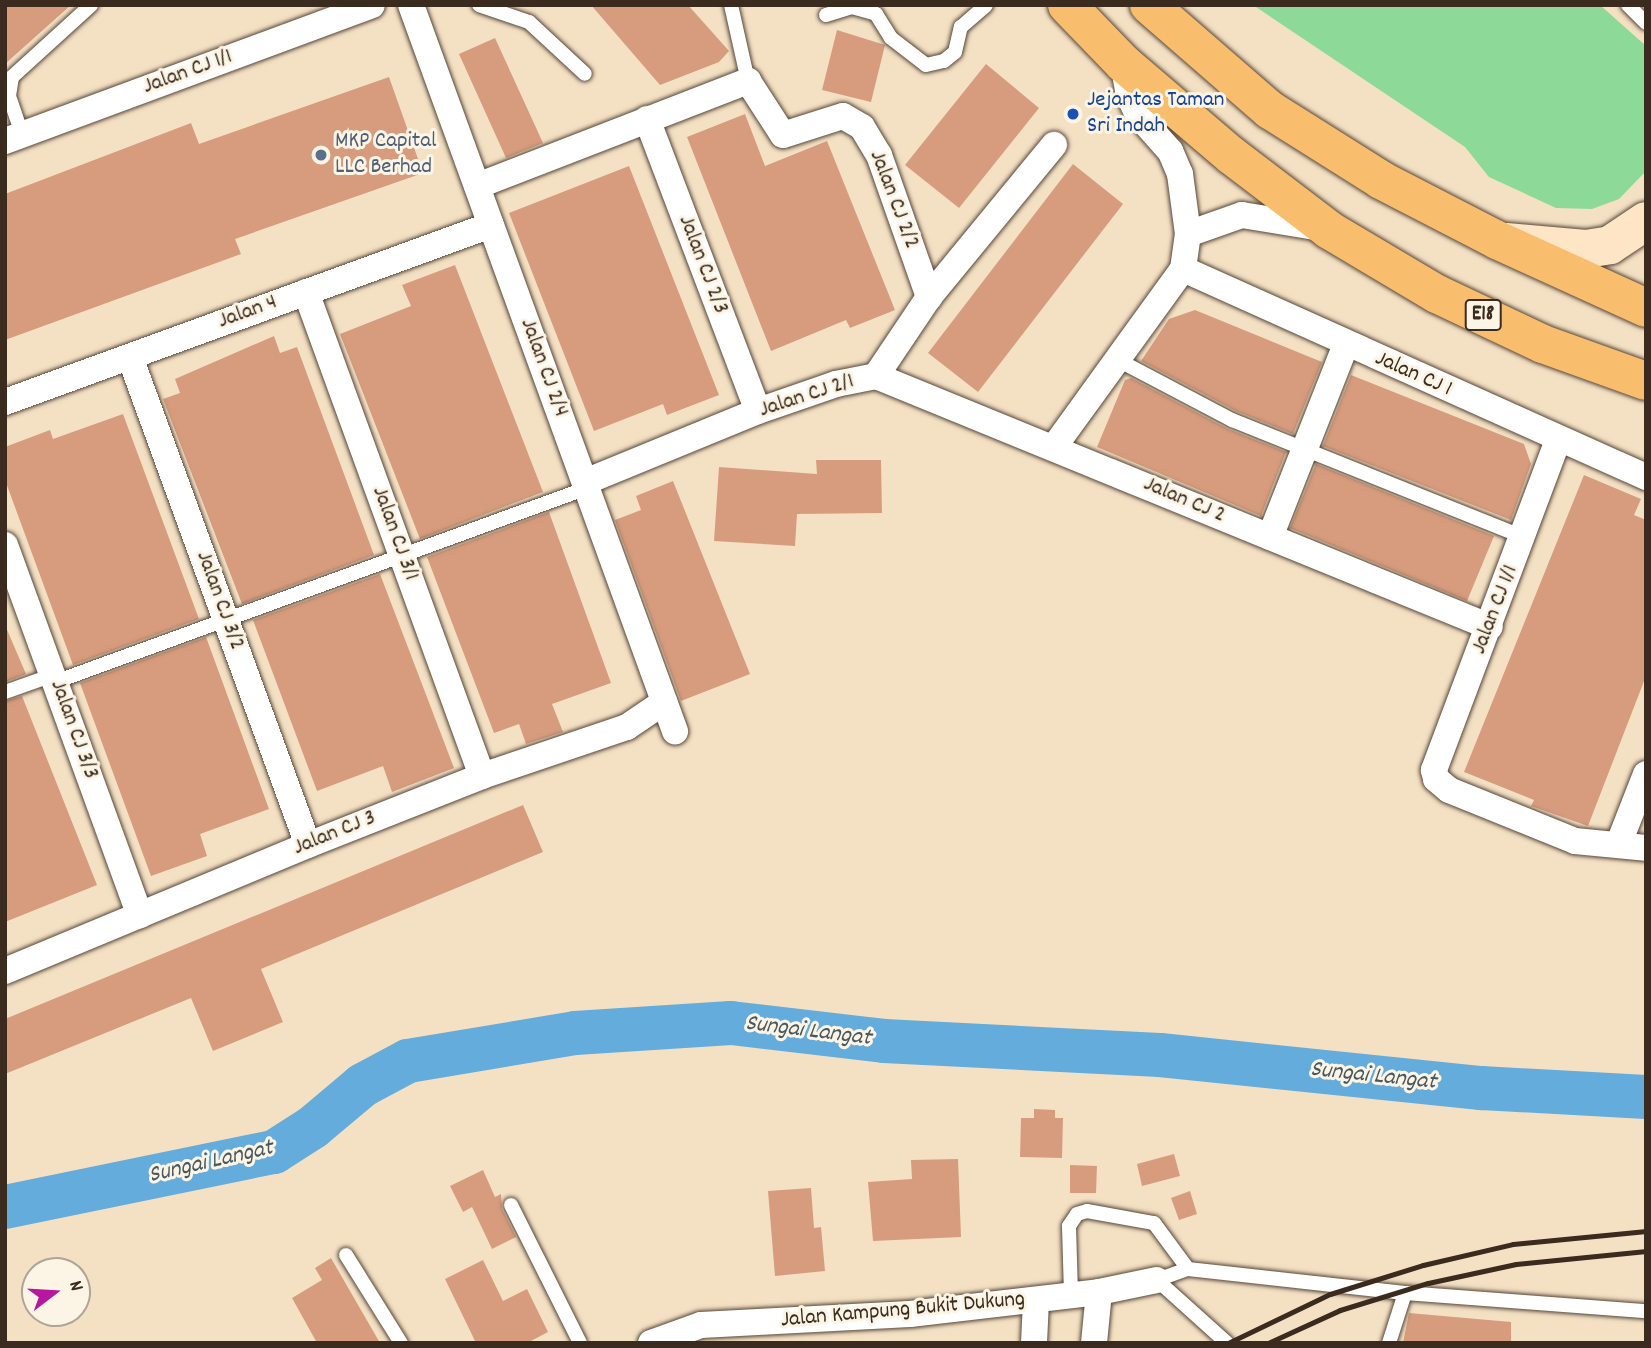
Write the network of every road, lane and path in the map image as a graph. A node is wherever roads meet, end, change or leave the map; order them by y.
1 (91, 5) edge
2 (372, 5) edge
3 (411, 5) edge
4 (479, 5) edge
5 (731, 5) edge
6 (986, 5) edge
7 (1068, 5) edge
8 (1149, 5) edge
9 (1634, 7) edge
10 (507, 8) edge
11 (826, 15) dead end
12 (1646, 23) edge
13 (1123, 63) junction
14 (585, 74) dead end
15 (748, 81) junction
16 (647, 119) junction
17 (14, 137) edge
18 (1054, 145) dead end
19 (477, 186) junction
20 (1646, 221) edge
21 (491, 225) junction
22 (1329, 230) junction
23 (1188, 234) junction
24 (1497, 240) junction
25 (1183, 268) junction
26 (306, 292) junction
27 (929, 297) junction
28 (1646, 308) edge
29 (1346, 344) junction
30 (130, 356) junction
31 (1118, 360) junction
32 (876, 376) junction
33 (1646, 381) edge
34 (5, 402) edge
35 (758, 411) junction
36 (1558, 440) junction
37 (1054, 447) junction
38 (1306, 449) junction
39 (1646, 477) edge
40 (586, 485) junction
41 (1270, 537) junction
42 (1523, 537) junction
43 (5, 545) edge
44 (402, 556) junction
45 (226, 620) junction
46 (1490, 627) junction
47 (54, 679) junction
48 (5, 692) edge
49 (664, 702) junction
50 (675, 731) dead end
51 (1646, 774) edge
52 (482, 776) junction
53 (1619, 843) junction
54 (307, 845) junction
55 (1646, 848) edge
56 (140, 915) junction
57 (5, 971) edge
58 (511, 1206) dead end
59 (346, 1255) dead end
60 (1188, 1269) junction
61 (1157, 1280) junction
62 (1099, 1292) junction
63 (1405, 1293) junction
64 (1071, 1294) junction
65 (1036, 1300) junction
66 (1646, 1311) edge
67 (401, 1343) edge
68 (580, 1343) edge
69 (651, 1343) edge
70 (1034, 1343) edge
71 (1094, 1343) edge
72 (1227, 1343) edge
73 (1389, 1343) edge

1 - 17 lane
2 - 17 street, Jalan CJ 1/1
3 - 19 street, Jalan CJ 2/4
4 - 10 lane
5 - 15 lane
6 - 11 lane
7 - 13 highway, E18
8 - 24 highway
9 - 12 lane
10 - 14 lane
13 - 22 highway, E18
13 - 23 street
15 - 16 street
15 - 27 street, Jalan CJ 2/2
16 - 19 street
16 - 35 street, Jalan CJ 2/3
18 - 27 street, Jalan CJ 2/1
19 - 21 street, Jalan CJ 2/4
20 - 24 street
21 - 26 street, Jalan 4
21 - 40 street, Jalan CJ 2/4
22 - 23 street
22 - 33 highway, E18
23 - 25 street
24 - 28 highway
25 - 29 street, Jalan CJ 1
25 - 31 street
26 - 30 street, Jalan 4
26 - 44 street, Jalan CJ 3/1
27 - 32 street, Jalan CJ 2/1
29 - 36 street, Jalan CJ 1
29 - 38 street
30 - 34 street, Jalan 4
30 - 45 street, Jalan CJ 3/2
31 - 37 street
31 - 38 lane
32 - 35 street, Jalan CJ 2/1
32 - 37 street, Jalan CJ 2
35 - 40 street, Jalan CJ 2/1
36 - 39 street, Jalan CJ 1
36 - 42 street, Jalan CJ 1/1
37 - 41 street, Jalan CJ 2
38 - 41 street
38 - 42 lane
40 - 44 lane
40 - 49 street, Jalan CJ 2/4
41 - 46 street, Jalan CJ 2
42 - 46 street, Jalan CJ 1/1
43 - 47 street, Jalan CJ 3/3
44 - 45 lane
44 - 52 street, Jalan CJ 3/1
45 - 47 lane
45 - 54 street, Jalan CJ 3/2
46 - 53 street, Jalan CJ 1/1
47 - 48 lane
47 - 56 street, Jalan CJ 3/3
49 - 50 street, Jalan CJ 2/4
49 - 52 street, Jalan CJ 3
51 - 53 street
52 - 54 street, Jalan CJ 3
53 - 55 street
54 - 56 street, Jalan CJ 3
56 - 57 street, Jalan CJ 3
58 - 68 lane
59 - 67 lane
60 - 61 lane
60 - 63 lane
60 - 64 lane
61 - 62 street, Jalan Kampung Bukit Dukung
61 - 72 lane
62 - 64 street, Jalan Kampung Bukit Dukung
62 - 71 street
63 - 66 lane
63 - 73 lane
64 - 65 street, Jalan Kampung Bukit Dukung
65 - 69 street, Jalan Kampung Bukit Dukung
65 - 70 street

